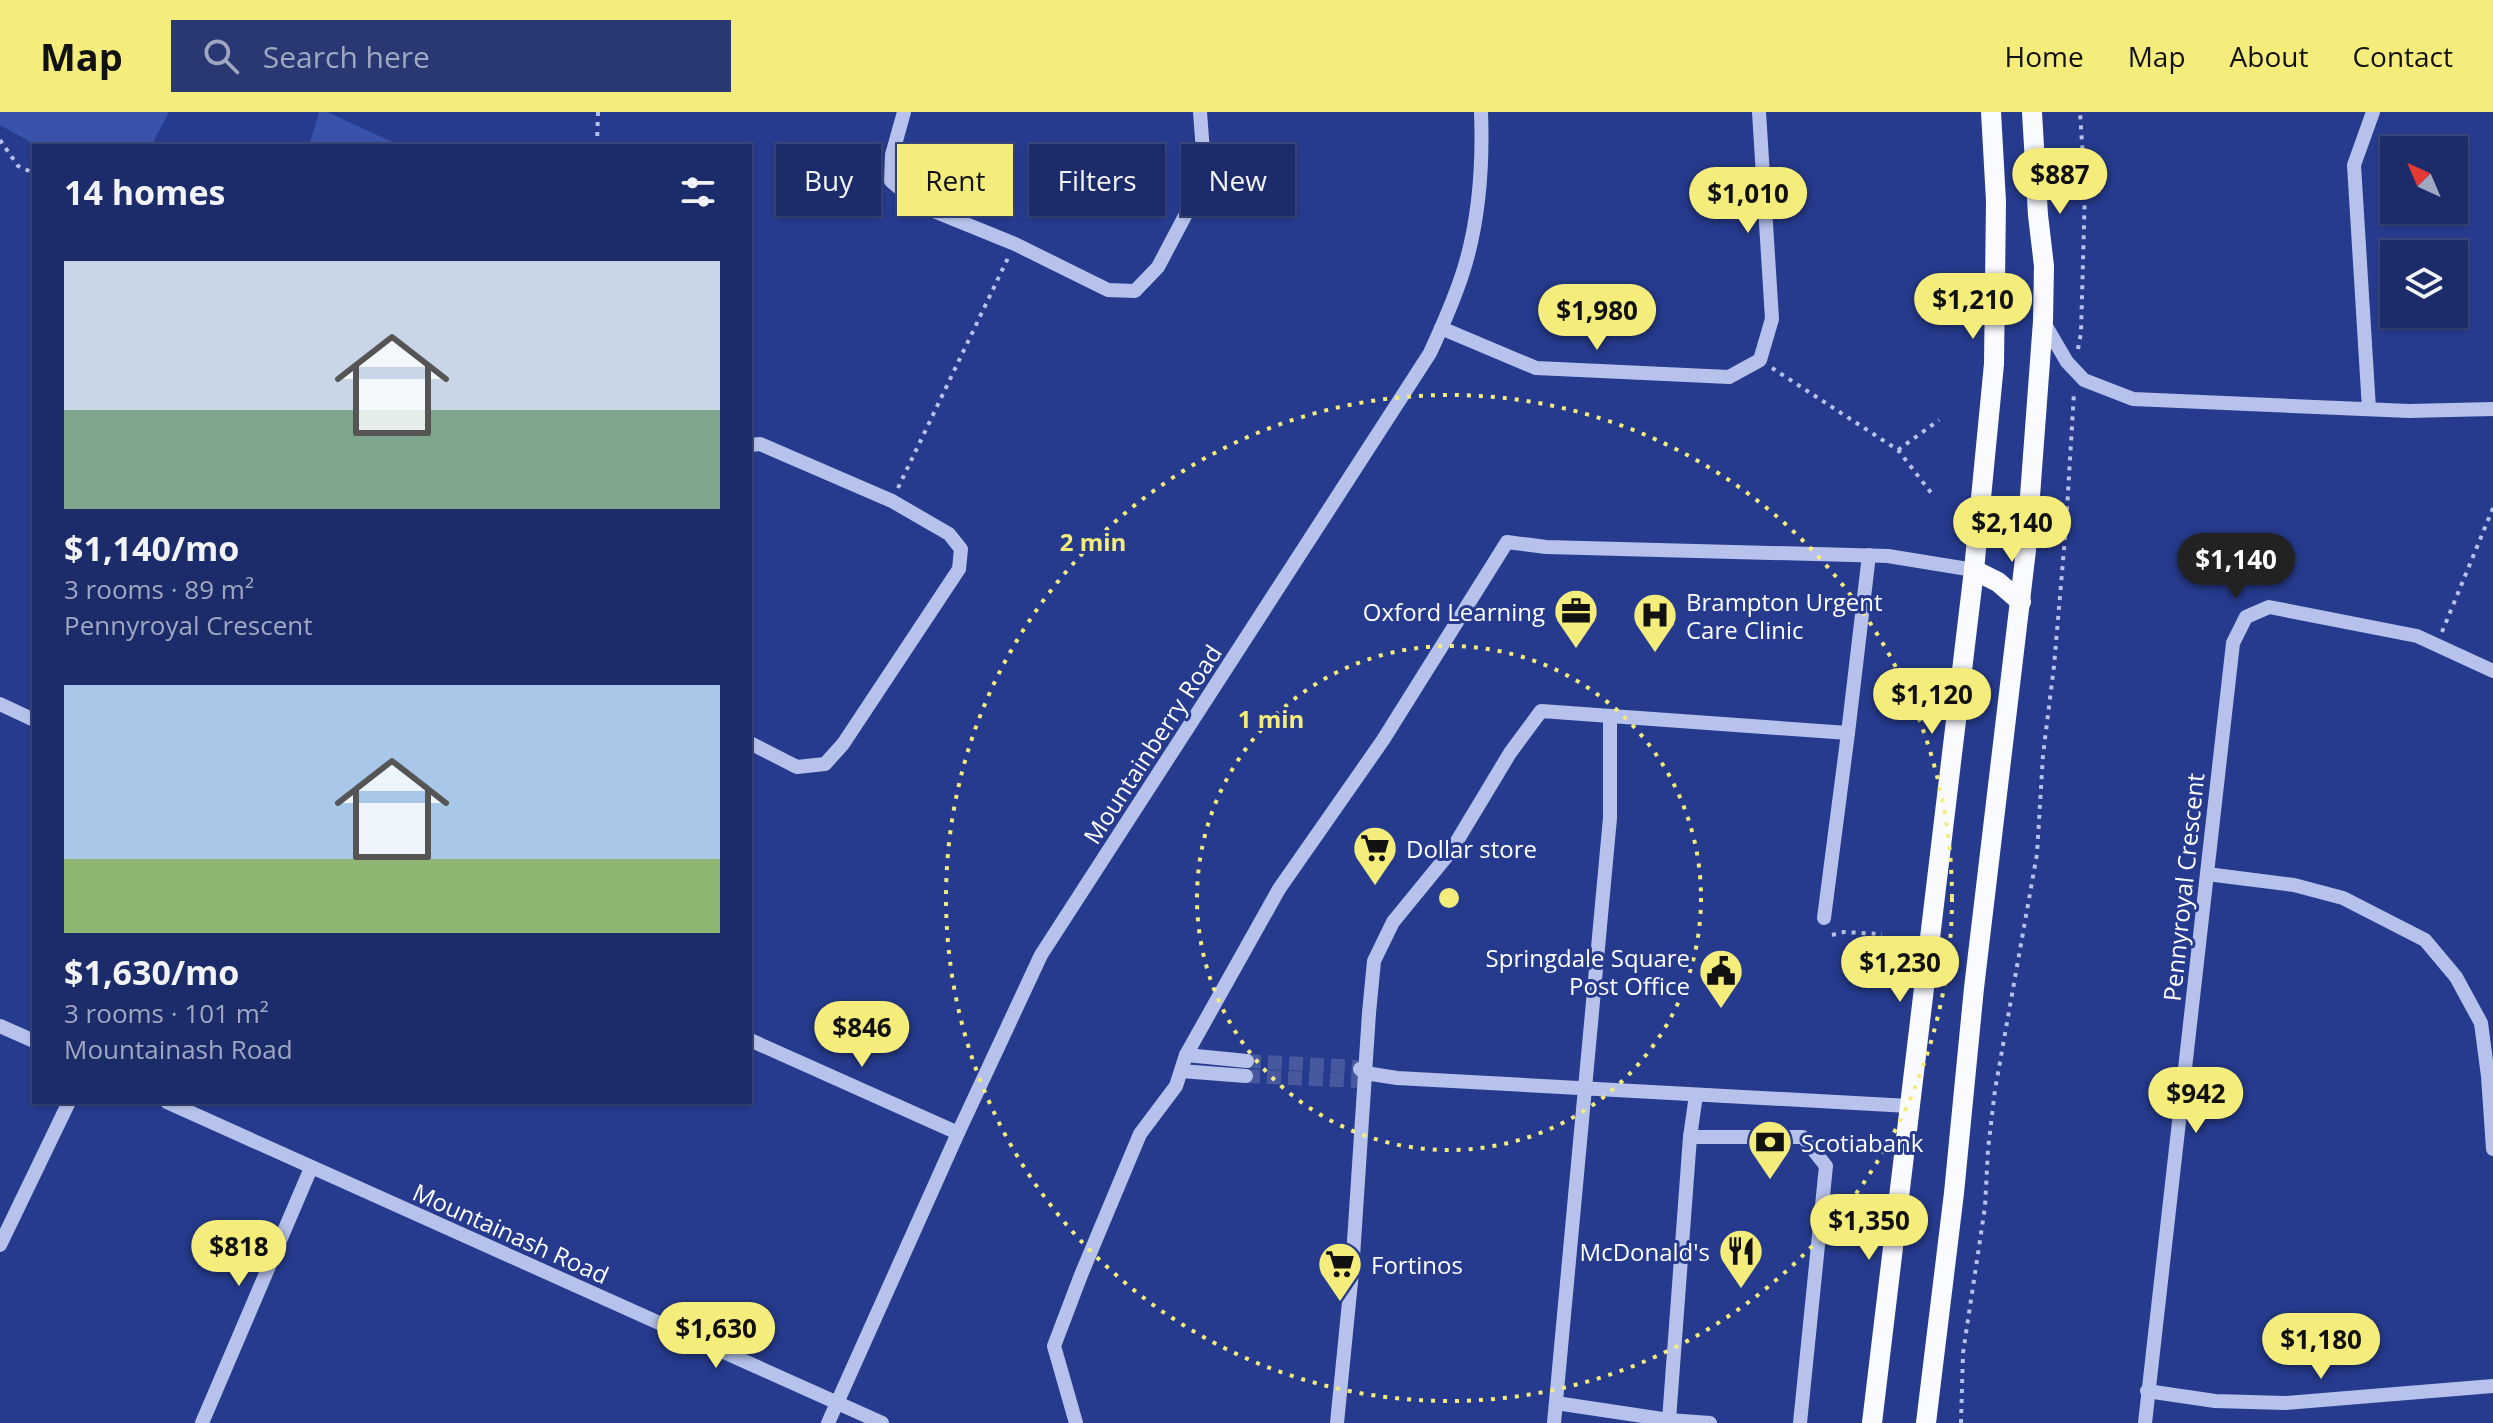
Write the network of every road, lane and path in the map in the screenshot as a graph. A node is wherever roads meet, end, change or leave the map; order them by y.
1 (598, 112) edge
2 (904, 112) edge
3 (1200, 112) edge
4 (1481, 112) edge
5 (1759, 112) edge
6 (1991, 112) edge
7 (2032, 112) edge
8 (2080, 112) edge
9 (2373, 112) edge
10 (0, 140) edge
11 (597, 144) edge
12 (32, 172) edge
13 (1015, 244) junction
14 (2043, 321) junction
15 (1441, 328) junction
16 (1760, 360) junction
17 (2074, 371) junction
18 (2369, 409) junction
19 (2493, 409) edge
20 (1939, 420) dead end
21 (752, 445) edge
22 (1898, 450) junction
23 (1932, 494) dead end
24 (892, 501) junction
25 (2493, 508) edge
26 (1869, 555) junction
27 (1974, 570) junction
28 (2021, 602) junction
29 (2436, 645) junction
30 (2493, 671) edge
31 (0, 704) edge
32 (1610, 717) junction
33 (32, 719) edge
34 (1848, 733) junction
35 (752, 744) edge
36 (2207, 874) junction
37 (1824, 918) dead end
38 (1882, 934) dead end
39 (1826, 936) dead end
40 (0, 1026) edge
41 (32, 1040) edge
42 (752, 1041) edge
43 (1186, 1055) junction
44 (1181, 1071) junction
45 (1361, 1074) junction
46 (1585, 1089) junction
47 (1696, 1095) junction
48 (68, 1104) edge
49 (171, 1104) edge
50 (1909, 1106) junction
51 (958, 1133) junction
52 (1690, 1137) junction
53 (2493, 1149) edge
54 (311, 1168) junction
55 (0, 1245) edge
56 (2493, 1386) edge
57 (2147, 1391) junction
58 (836, 1402) junction
59 (1556, 1403) junction
60 (1669, 1420) junction
61 (202, 1423) edge
62 (828, 1423) edge
63 (882, 1423) edge
64 (1076, 1423) edge
65 (1337, 1423) edge
66 (1554, 1423) edge
67 (1710, 1423) edge
68 (1800, 1423) edge
69 (1872, 1423) edge
70 (1926, 1423) edge
71 (1961, 1423) edge
72 (2145, 1423) edge

1 - 11 path
2 - 13 street
3 - 13 street
4 - 15 street, Mountainberry Road
5 - 16 street
6 - 27 main road
7 - 14 main road
8 - 17 path
9 - 18 street
10 - 12 path
13 - 24 path
14 - 17 street
14 - 28 main road
15 - 16 street
15 - 51 street, Mountainberry Road
16 - 22 path
17 - 18 street
17 - 71 path
18 - 19 street
20 - 22 path
21 - 24 street
22 - 23 path
24 - 35 street
25 - 29 path
26 - 27 street
26 - 34 street
26 - 43 street
27 - 28 main road
27 - 50 main road
28 - 70 main road
29 - 30 street, Pennyroyal Crescent
29 - 36 street, Pennyroyal Crescent
31 - 33 street
32 - 34 street
32 - 45 street
32 - 46 street
34 - 37 street
36 - 53 street
36 - 57 street, Pennyroyal Crescent
38 - 39 path
40 - 41 street
42 - 51 street
43 - 44 street
43 - 44 street
44 - 64 street
45 - 46 street
45 - 65 street
46 - 47 street
46 - 59 street
47 - 50 street
47 - 52 street
48 - 55 street
49 - 54 street, Mountainash Road
50 - 69 main road
51 - 58 street, Mountainberry Road
52 - 60 street
52 - 68 street
54 - 58 street, Mountainash Road
54 - 61 street
56 - 57 street
57 - 72 street, Pennyroyal Crescent
58 - 62 street, Mountainberry Road
58 - 63 street, Mountainash Road
59 - 60 street
59 - 66 street
60 - 67 street

